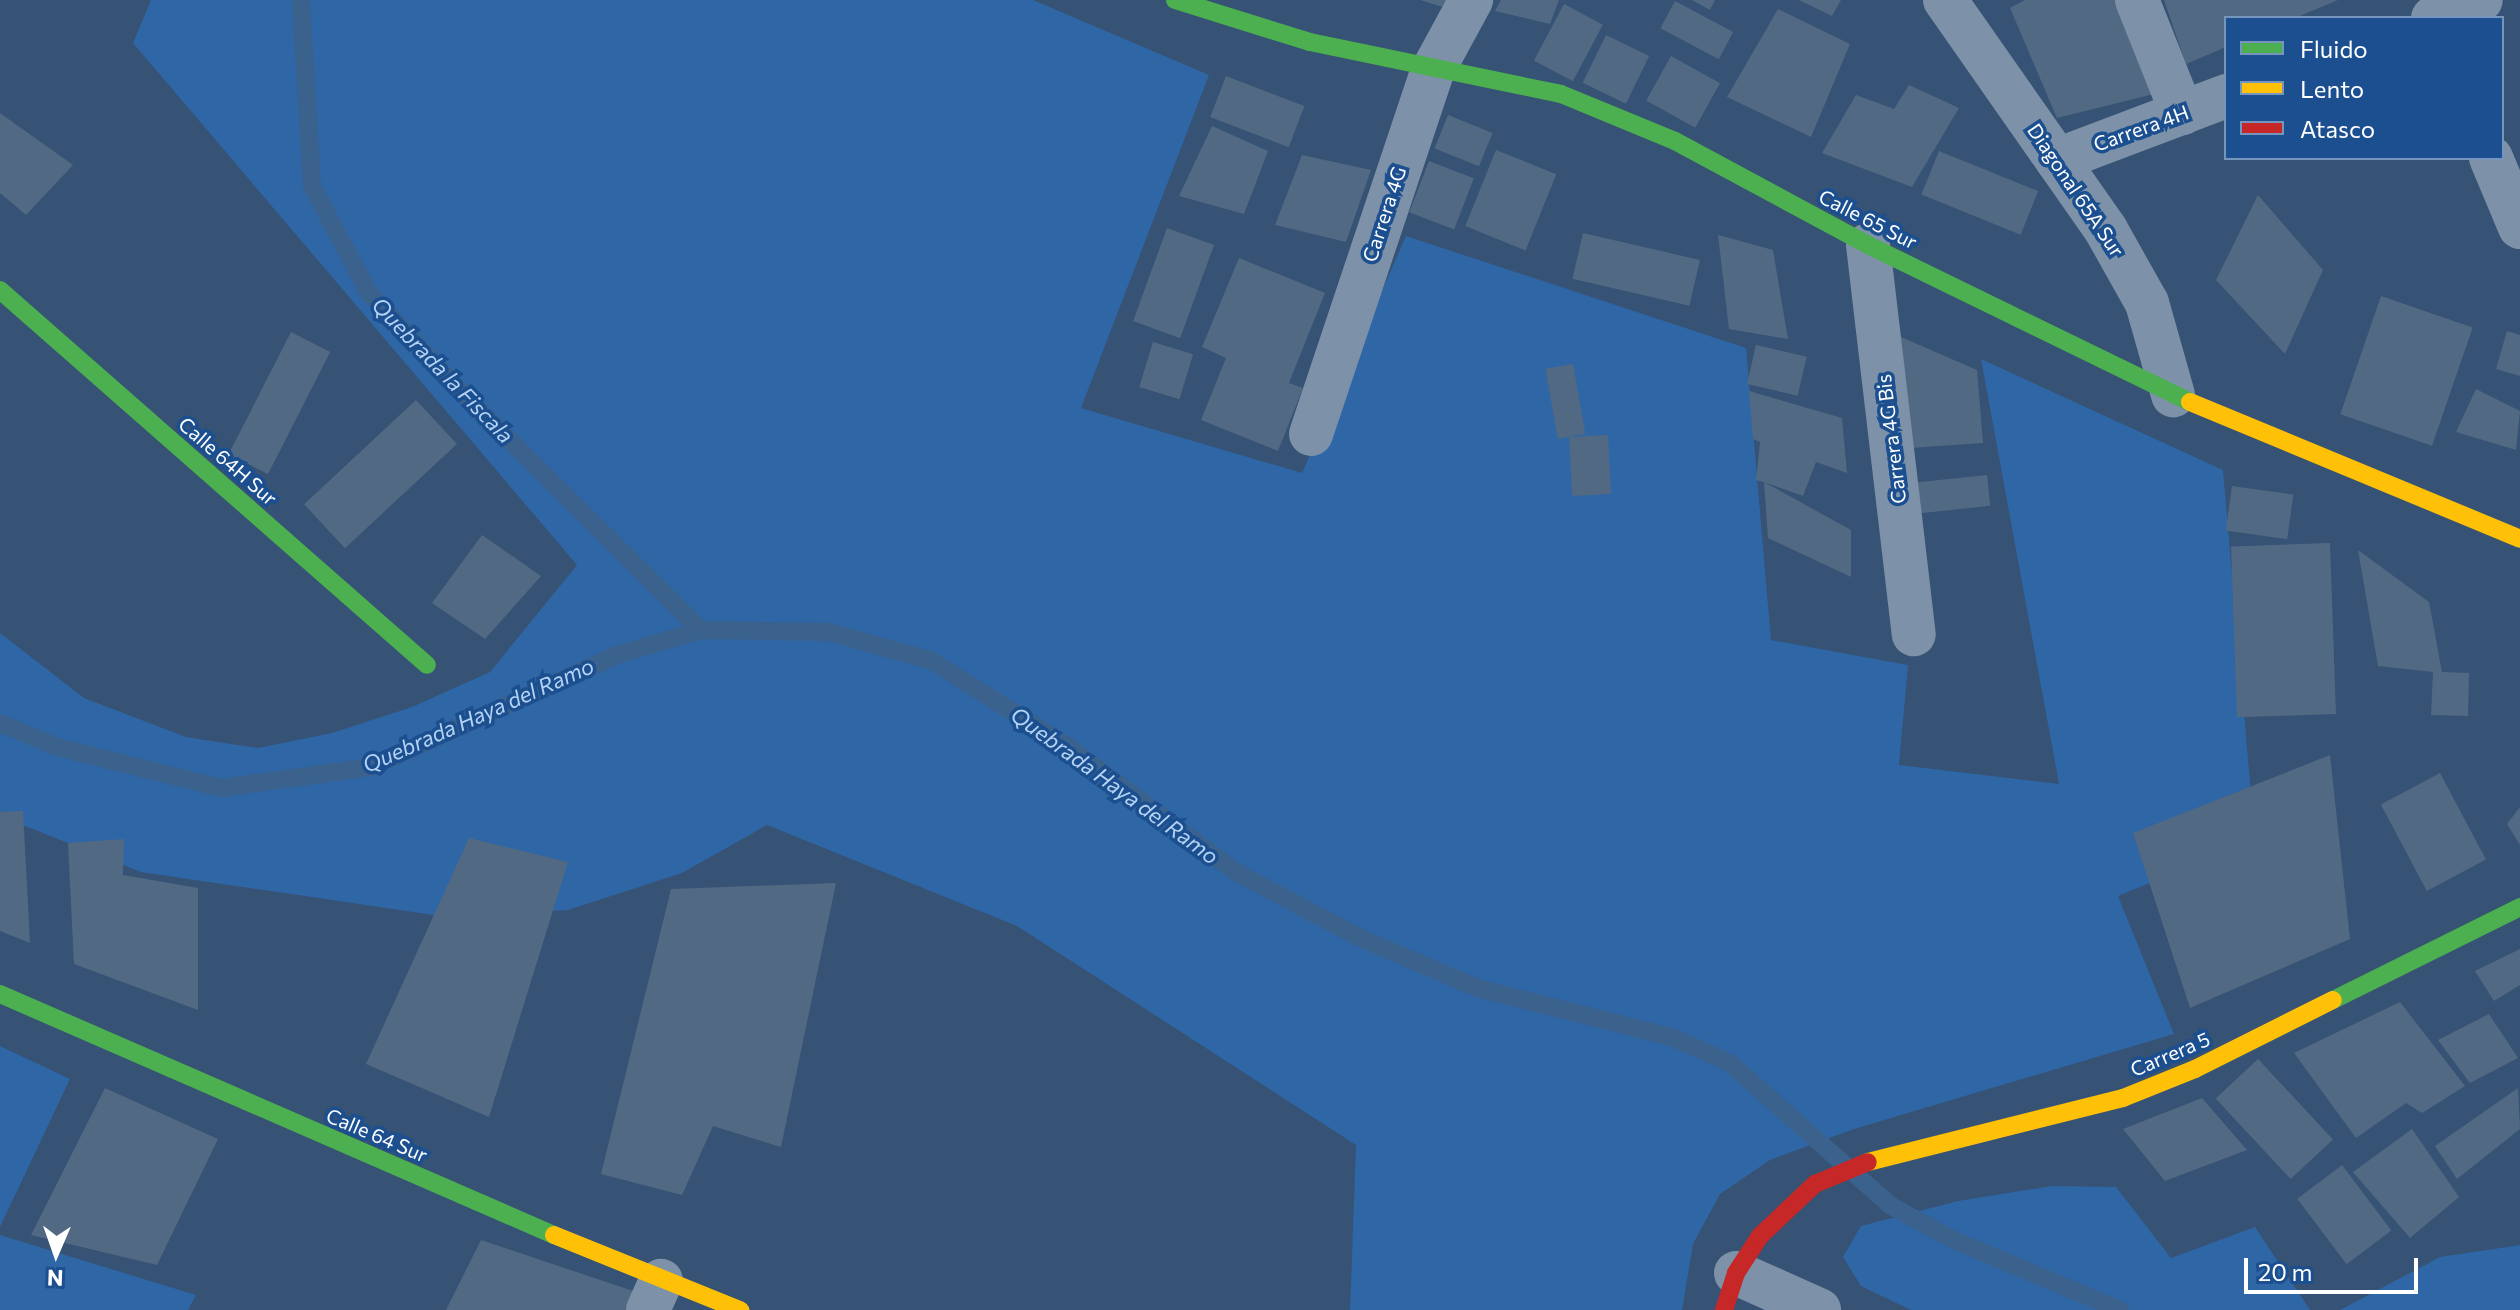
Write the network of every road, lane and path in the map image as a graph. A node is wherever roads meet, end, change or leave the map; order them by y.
1 (1175, 0) edge
2 (1471, 0) edge
3 (1945, 0) edge
4 (2137, 0) edge
5 (2481, 0) edge
6 (2438, 16) edge
7 (1433, 70) junction
8 (2224, 97) edge
9 (2182, 113) junction
10 (2057, 160) junction
11 (2492, 160) edge
12 (2520, 227) edge
13 (1868, 245) junction
14 (0, 290) edge
15 (2173, 395) junction
16 (1311, 434) dead end
17 (2520, 539) edge
18 (1914, 634) dead end
19 (427, 665) dead end
20 (2520, 907) edge
21 (0, 994) edge
22 (1730, 1291) edge
23 (654, 1296) edge
24 (740, 1310) edge
25 (1819, 1310) edge

1 - 7 street, Calle 65 Sur
2 - 7 street, Carrera 4G
3 - 10 street, Diagonal 65A Sur
4 - 9 street
5 - 6 street
7 - 13 street, Calle 65 Sur
7 - 16 street, Carrera 4G
8 - 9 street, Carrera 4H
9 - 10 street, Carrera 4H
10 - 15 street, Diagonal 65A Sur
11 - 12 street
13 - 15 street, Calle 65 Sur
13 - 18 street, Carrera 4G Bis
14 - 19 street, Calle 64H Sur
15 - 17 street, Calle 65 Sur
20 - 22 street, Carrera 5
21 - 23 street, Calle 64 Sur
22 - 25 street
23 - 24 street, Calle 64 Sur

